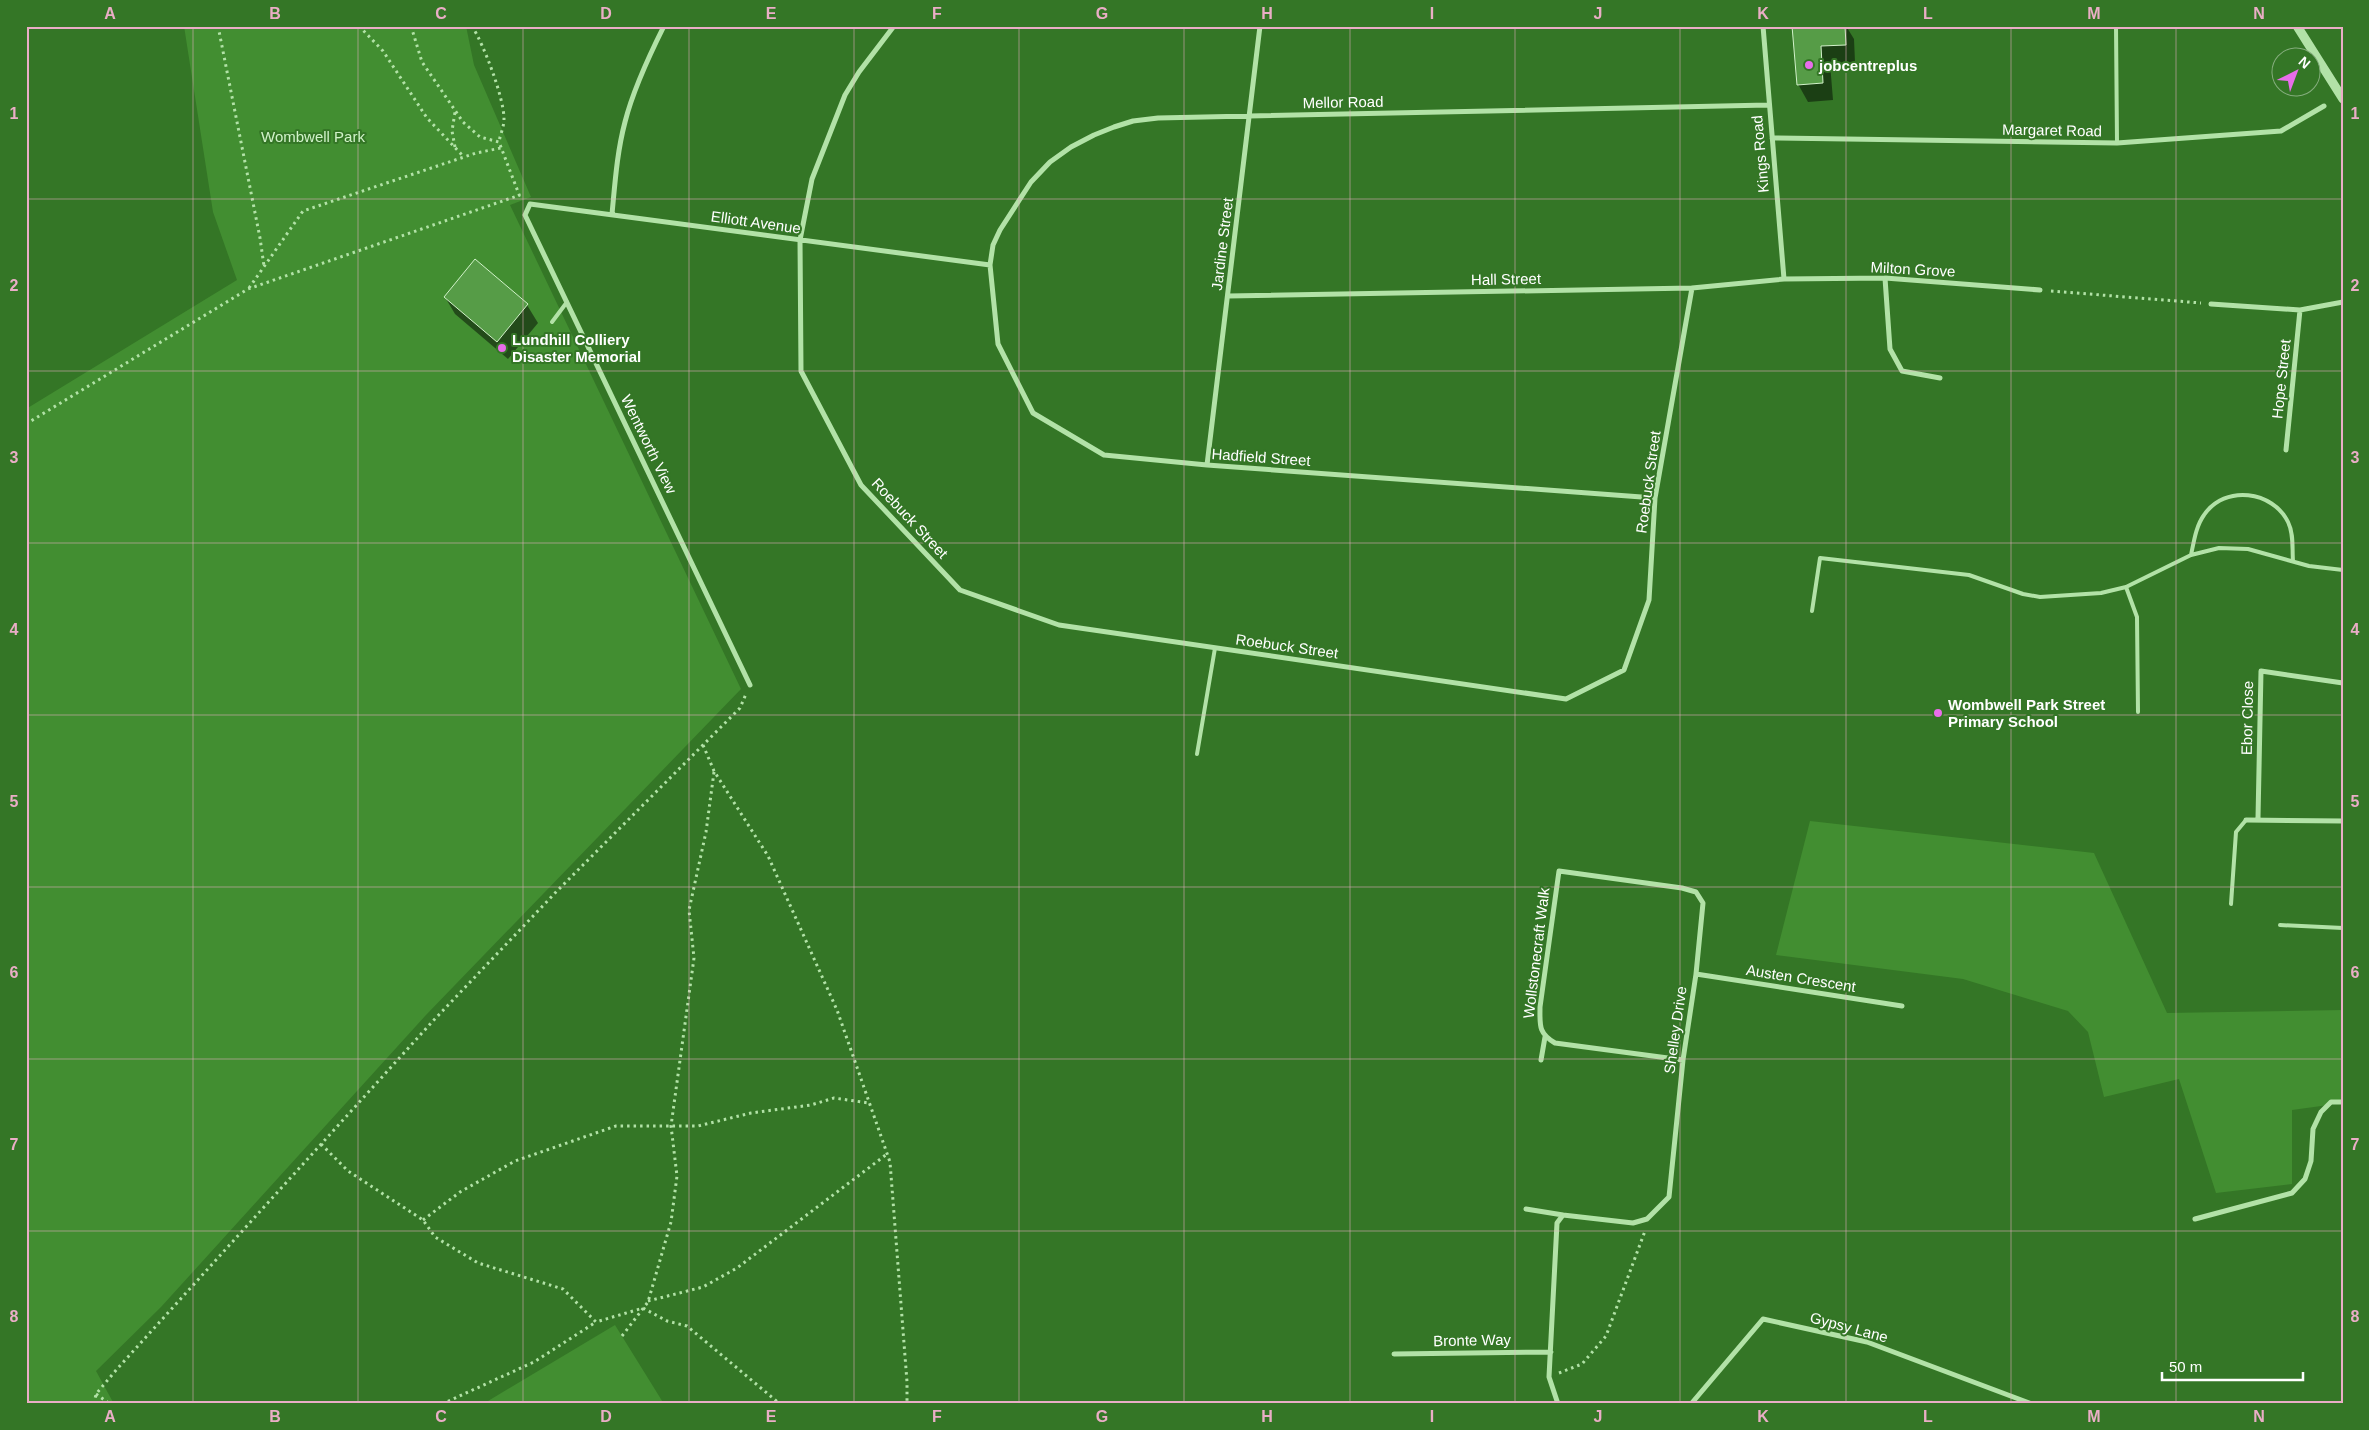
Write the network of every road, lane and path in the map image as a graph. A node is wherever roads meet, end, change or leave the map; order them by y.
1 (218, 26) edge
2 (359, 26) edge
3 (410, 26) edge
4 (472, 26) edge
5 (664, 26) edge
6 (894, 26) edge
7 (1260, 26) edge
8 (1763, 26) edge
9 (2116, 26) edge
10 (2297, 26) edge
11 (2343, 99) edge
12 (1768, 105) junction
13 (2324, 106) dead end
14 (456, 111) junction
15 (1249, 117) junction
16 (1772, 138) junction
17 (499, 142) junction
18 (2117, 143) junction
19 (455, 147) junction
20 (501, 148) junction
21 (464, 157) junction
22 (520, 195) junction
23 (612, 214) junction
24 (525, 215) junction
25 (800, 240) junction
26 (990, 265) junction
27 (264, 267) junction
28 (1885, 278) junction
29 (1784, 279) junction
30 (1692, 288) junction
31 (248, 289) junction
32 (2040, 290) joint
33 (1228, 296) junction
34 (567, 302) junction
35 (2343, 302) edge
36 (2211, 304) joint
37 (2300, 310) junction
38 (552, 322) dead end
39 (1940, 378) dead end
40 (26, 424) edge
41 (2286, 450) dead end
42 (1206, 465) junction
43 (1655, 498) junction
44 (2191, 555) junction
45 (2293, 561) junction
46 (2343, 570) edge
47 (2126, 587) junction
48 (1812, 611) dead end
49 (1215, 648) junction
50 (2343, 683) edge
51 (750, 684) joint
52 (2138, 712) dead end
53 (703, 745) junction
54 (1196, 754) dead end
55 (714, 771) junction
56 (2258, 818) junction
57 (2246, 820) joint
58 (2343, 821) edge
59 (1559, 871) joint
60 (2231, 904) dead end
61 (2280, 924) dead end
62 (2343, 928) edge
63 (1696, 974) junction
64 (1902, 1006) dead end
65 (1545, 1037) junction
66 (1541, 1060) dead end
67 (1683, 1060) junction
68 (2343, 1102) edge
69 (869, 1103) junction
70 (671, 1126) junction
71 (322, 1144) junction
72 (887, 1154) junction
73 (1526, 1209) dead end
74 (1563, 1215) junction
75 (2195, 1219) dead end
76 (423, 1220) junction
77 (1648, 1222) dead end
78 (648, 1302) junction
79 (643, 1308) junction
80 (596, 1322) junction
81 (622, 1336) dead end
82 (1551, 1352) junction
83 (1394, 1354) dead end
84 (1550, 1377) junction
85 (96, 1394) junction
86 (94, 1404) edge
87 (110, 1404) edge
88 (442, 1404) edge
89 (780, 1404) edge
90 (907, 1404) edge
91 (1558, 1404) edge
92 (1691, 1404) edge
93 (2032, 1404) edge

1 - 27 path
2 - 19 path
3 - 14 path
4 - 17 path
5 - 23 street
6 - 25 street, Roebuck Street
7 - 15 street, Jardine Street
8 - 12 street, Kings Road
9 - 18 lane
10 - 11 street
12 - 15 street, Mellor Road
12 - 16 street, Kings Road
13 - 18 street, Margaret Road
14 - 17 path
14 - 19 path
15 - 26 street, Mellor Road
15 - 33 street, Jardine Street
16 - 18 street, Margaret Road
16 - 29 street, Kings Road
17 - 20 path
19 - 21 path
20 - 21 path
20 - 22 path
21 - 27 path
22 - 24 path
22 - 31 path
23 - 24 street, Elliott Avenue
23 - 25 street, Elliott Avenue
24 - 34 street, Wentworth View
25 - 26 street, Elliott Avenue
25 - 49 street, Roebuck Street
26 - 42 street, Hadfield Street
27 - 31 path
28 - 29 street, Milton Grove
28 - 32 street, Milton Grove
28 - 39 street
29 - 30 street, Hall Street
30 - 33 street, Hall Street
30 - 43 street, Roebuck Street
31 - 40 path
32 - 36 path
33 - 42 street, Jardine Street
34 - 38 lane
34 - 51 street, Wentworth View
35 - 37 street
36 - 37 street
37 - 41 street, Hope Street
42 - 43 street, Hadfield Street
43 - 49 street, Roebuck Street
44 - 45 lane
44 - 45 lane
44 - 47 lane
45 - 46 lane
47 - 48 lane
47 - 52 lane
49 - 54 lane
50 - 56 street, Ebor Close
51 - 53 path
53 - 55 path
53 - 71 path
55 - 69 path
55 - 70 path
56 - 57 street
56 - 58 street
57 - 60 lane
59 - 63 street, Shelley Drive
59 - 65 street, Wollstonecraft Walk
61 - 62 lane
63 - 64 street, Austen Crescent
63 - 67 street, Shelley Drive
65 - 66 street, Wollstonecraft Walk
65 - 67 street, Wollstonecraft Walk
67 - 74 street, Shelley Drive
68 - 75 street
69 - 70 path
69 - 72 path
70 - 76 path
70 - 78 path
71 - 76 path
71 - 85 path
72 - 78 path
72 - 90 path
73 - 74 street, Shelley Drive
74 - 82 street
76 - 80 path
77 - 84 path
78 - 79 path
79 - 80 path
79 - 81 path
79 - 89 path
80 - 88 path
82 - 83 street, Bronte Way
82 - 84 street
84 - 91 street
85 - 86 path
85 - 87 path
92 - 93 street, Gypsy Lane

